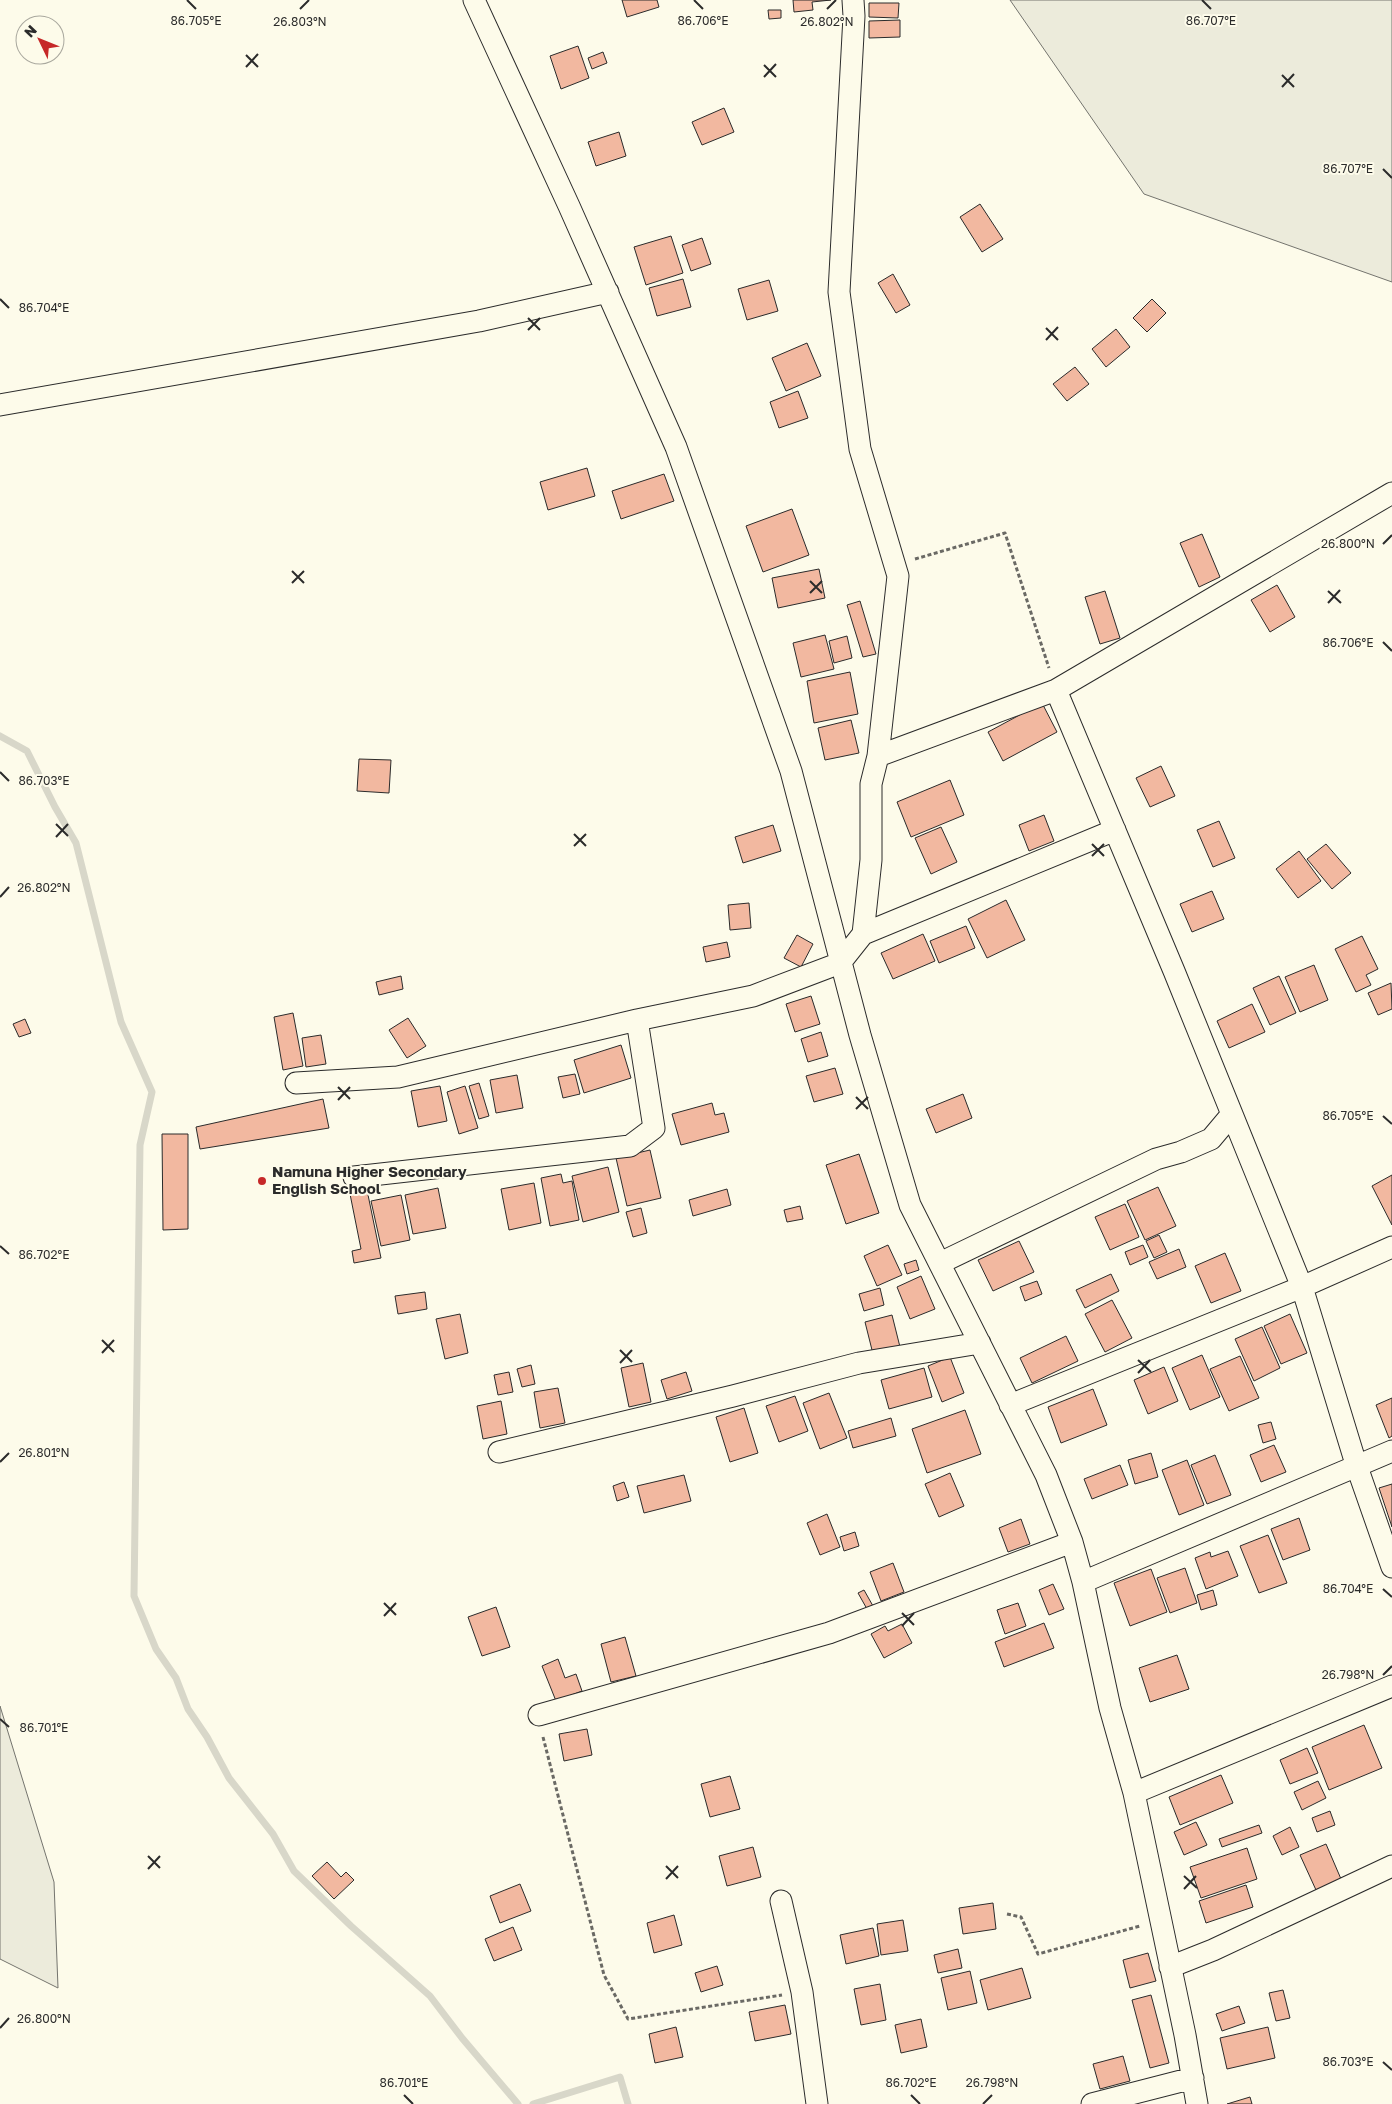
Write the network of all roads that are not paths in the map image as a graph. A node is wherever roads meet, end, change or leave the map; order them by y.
1 (474, 0) edge
2 (853, 0) edge
3 (608, 292) junction
4 (0, 405) edge
5 (1392, 493) edge
6 (1056, 690) junction
7 (878, 756) junction
8 (1115, 830) junction
9 (863, 934) junction
10 (840, 962) junction
11 (637, 1020) junction
12 (296, 1083) dead end
13 (1232, 1114) junction
14 (354, 1177) dead end
15 (1392, 1247) edge
16 (940, 1263) junction
17 (1302, 1288) junction
18 (980, 1343) junction
19 (1010, 1405) junction
20 (1392, 1451) edge
21 (499, 1452) dead end
22 (1356, 1464) junction
23 (1072, 1542) junction
24 (1392, 1567) edge
25 (1083, 1582) junction
26 (1392, 1686) edge
27 (539, 1715) road end
28 (1134, 1793) junction
29 (1392, 1866) edge
30 (781, 1901) dead end
31 (1170, 1967) junction
32 (1193, 2078) junction
33 (817, 2104) edge
34 (1092, 2104) edge
35 (1197, 2104) edge

1 - 3 street
2 - 7 street
3 - 4 street
3 - 10 street
5 - 6 street
6 - 7 street
6 - 8 street
7 - 9 street
8 - 9 street
8 - 13 street
9 - 10 street
10 - 11 street
10 - 16 street
11 - 12 street
11 - 14 street
13 - 16 street
13 - 17 street
15 - 17 street
16 - 18 street
17 - 19 street
17 - 22 street
18 - 19 street
18 - 21 street
19 - 23 street
20 - 22 street
22 - 24 street
22 - 25 street
23 - 25 street
23 - 27 street
25 - 28 street
26 - 28 street
28 - 31 street
29 - 31 street
30 - 33 street
31 - 32 street
32 - 34 street
32 - 35 street

